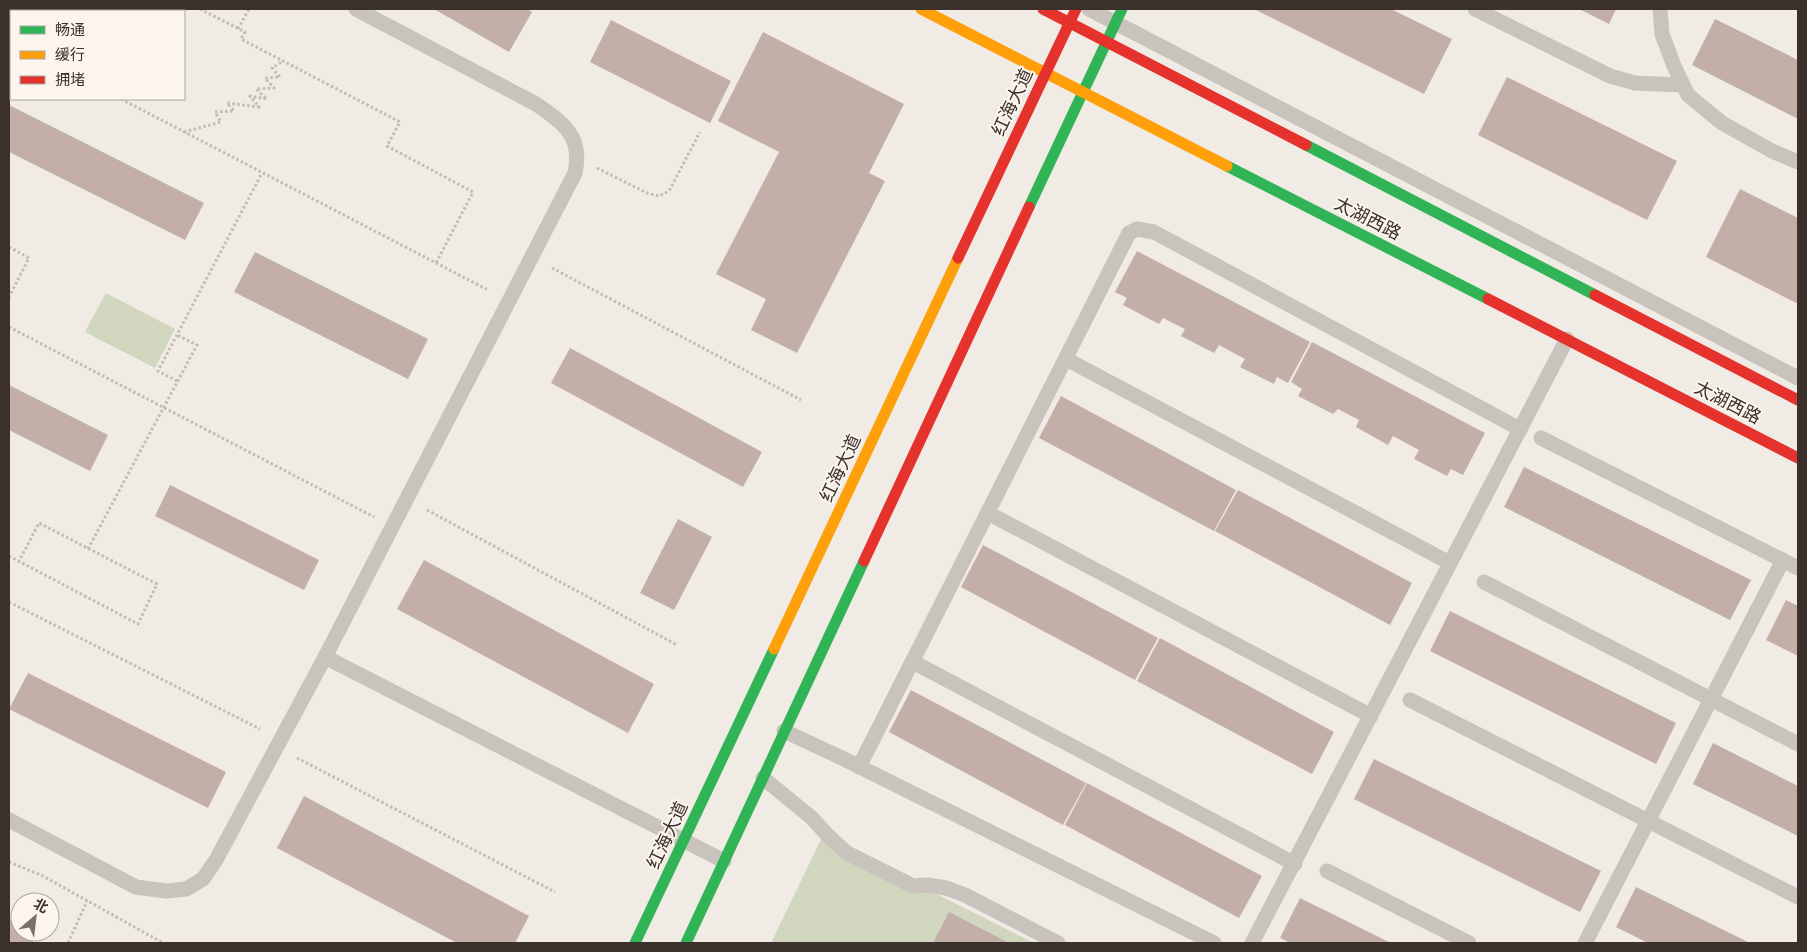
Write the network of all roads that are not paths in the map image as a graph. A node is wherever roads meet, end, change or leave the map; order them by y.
1 (356, 9) edge
2 (921, 9) edge
3 (1042, 9) edge
4 (1076, 9) edge
5 (1089, 9) edge
6 (1475, 9) edge
7 (1660, 9) edge
8 (1119, 15) edge
9 (1070, 22) junction
10 (1106, 41) junction
11 (1045, 73) junction
12 (1683, 85) junction
13 (1083, 92) junction
14 (1798, 162) edge
15 (1567, 339) junction
16 (1066, 359) junction
17 (1798, 378) edge
18 (1798, 400) edge
19 (1520, 429) junction
20 (1541, 438) dead end
21 (1798, 458) edge
22 (988, 513) junction
23 (1783, 560) junction
24 (1450, 564) junction
25 (1798, 568) edge
26 (1484, 582) dead end
27 (325, 657) junction
28 (913, 662) junction
29 (1410, 700) dead end
30 (1711, 700) junction
31 (1371, 716) junction
32 (784, 731) junction
33 (1798, 744) edge
34 (859, 767) junction
35 (763, 778) junction
36 (9, 820) edge
37 (1648, 821) junction
38 (684, 840) junction
39 (724, 861) junction
40 (1295, 864) junction
41 (1326, 871) dead end
42 (1798, 897) edge
43 (635, 943) edge
44 (686, 943) edge
45 (1058, 943) edge
46 (1214, 943) edge
47 (1252, 943) edge
48 (1470, 943) edge
49 (1585, 943) edge

1 - 27 lane
2 - 11 main road, 太湖西路
3 - 9 main road, 太湖西路
4 - 9 main road, 红海大道
5 - 8 lane
6 - 12 lane
7 - 12 lane
8 - 10 main road
8 - 17 lane
9 - 10 main road, 太湖西路
9 - 11 main road, 红海大道
10 - 13 main road
10 - 18 main road, 太湖西路
11 - 13 main road, 太湖西路
11 - 38 main road, 红海大道
12 - 14 lane
13 - 15 main road, 太湖西路
13 - 32 main road
15 - 19 lane
15 - 21 main road, 太湖西路
16 - 19 lane
16 - 22 lane
16 - 24 lane
19 - 24 lane
20 - 23 lane
22 - 28 lane
22 - 31 lane
23 - 25 lane
23 - 30 lane
24 - 31 lane
26 - 30 lane
27 - 36 lane
27 - 38 lane
28 - 34 lane
28 - 40 lane
29 - 37 lane
30 - 33 lane
30 - 37 lane
31 - 40 lane
32 - 34 lane
32 - 35 main road
34 - 46 lane
35 - 39 main road
35 - 45 lane
37 - 42 lane
37 - 49 lane
38 - 39 lane
38 - 43 main road, 红海大道
39 - 44 main road
40 - 47 lane
41 - 48 lane

